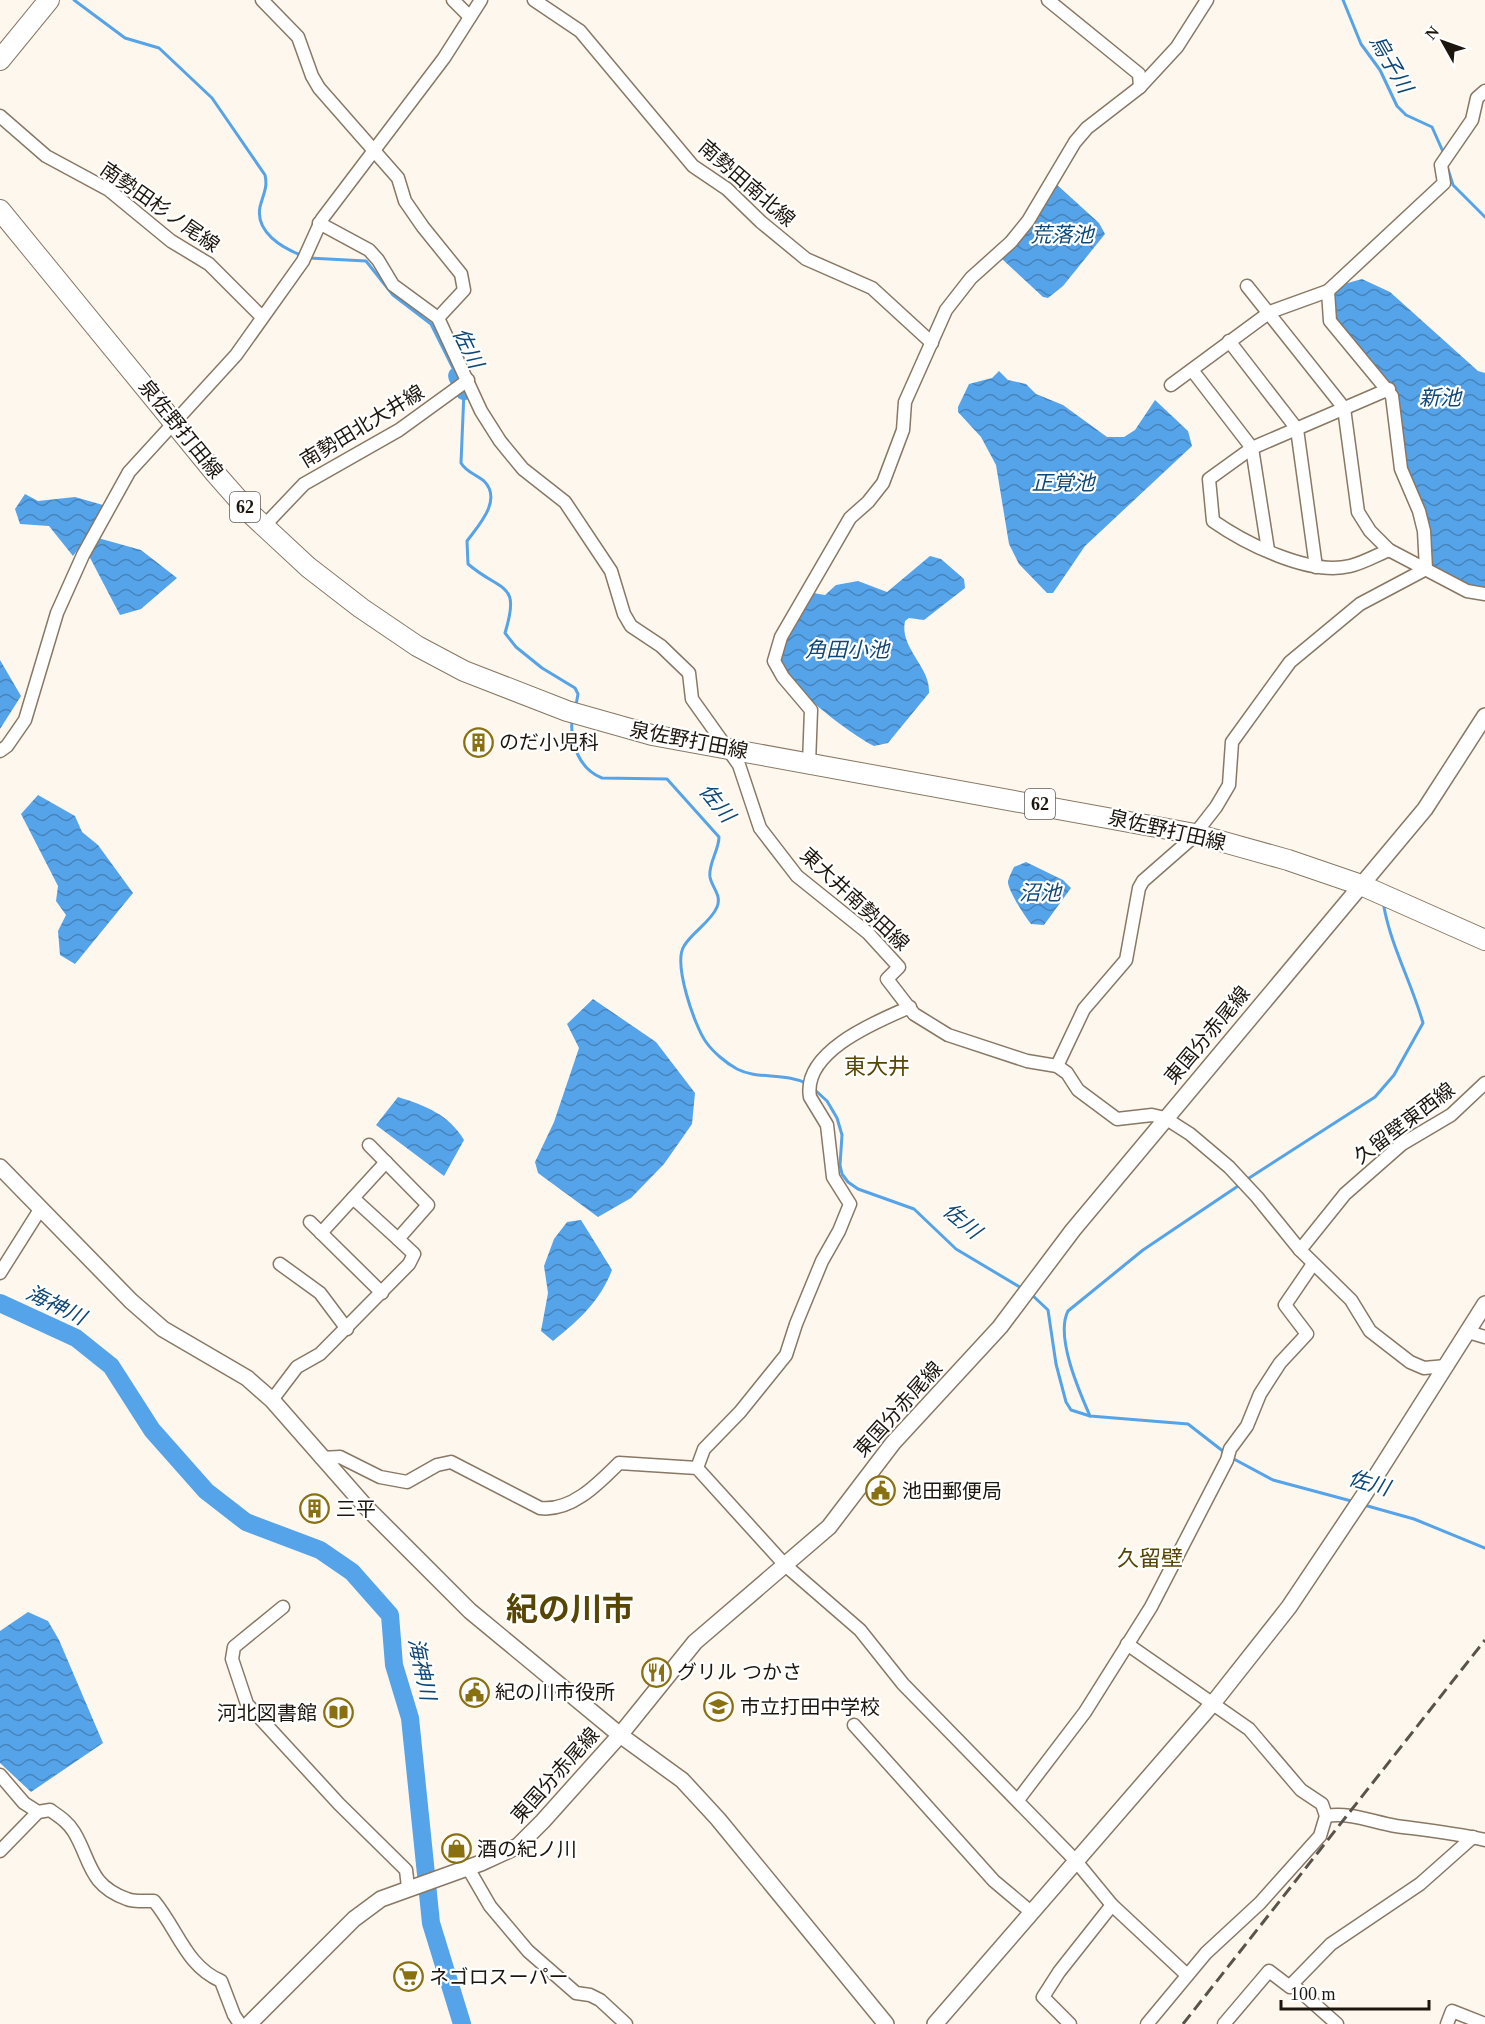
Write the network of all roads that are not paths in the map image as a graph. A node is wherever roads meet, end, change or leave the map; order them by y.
1 (49, 0) edge
2 (262, 0) edge
3 (453, 0) edge
4 (481, 0) edge
5 (534, 0) edge
6 (1048, 0) edge
7 (1207, 0) edge
8 (470, 17) junction
9 (0, 60) edge
10 (1140, 87) junction
11 (1485, 91) edge
12 (0, 116) edge
13 (373, 150) junction
14 (0, 210) edge
15 (320, 223) junction
16 (1246, 286) dead end
17 (1328, 291) junction
18 (1270, 312) junction
19 (261, 316) junction
20 (438, 318) junction
21 (1229, 341) junction
22 (932, 343) junction
23 (1192, 370) junction
24 (463, 384) junction
25 (1171, 386) dead end
26 (1389, 389) junction
27 (1344, 408) junction
28 (175, 421) junction
29 (1297, 429) junction
30 (1252, 448) junction
31 (264, 526) junction
32 (1268, 550) junction
33 (1389, 550) junction
34 (1316, 567) junction
35 (1426, 569) junction
36 (1485, 594) edge
37 (1485, 716) edge
38 (726, 748) junction
39 (0, 751) edge
40 (809, 764) junction
41 (1195, 834) junction
42 (1361, 885) junction
43 (1485, 940) edge
44 (910, 1007) junction
45 (1057, 1066) junction
46 (1485, 1083) edge
47 (1165, 1118) junction
48 (369, 1145) dead end
49 (386, 1162) junction
50 (0, 1167) edge
51 (353, 1198) junction
52 (41, 1209) junction
53 (310, 1222) dead end
54 (321, 1233) junction
55 (398, 1239) junction
56 (1300, 1250) junction
57 (280, 1264) dead end
58 (1313, 1264) junction
59 (0, 1274) edge
60 (382, 1293) junction
61 (1485, 1304) edge
62 (347, 1329) junction
63 (1468, 1332) junction
64 (1485, 1337) edge
65 (1446, 1366) junction
66 (272, 1400) junction
67 (321, 1458) junction
68 (697, 1468) junction
69 (785, 1565) junction
70 (283, 1607) dead end
71 (1127, 1644) junction
72 (1214, 1702) junction
73 (854, 1725) dead end
74 (620, 1735) junction
75 (0, 1775) edge
76 (1018, 1800) junction
77 (38, 1812) junction
78 (1326, 1816) junction
79 (1479, 1838) edge
80 (0, 1851) edge
81 (1075, 1860) junction
82 (468, 1868) junction
83 (408, 1887) junction
84 (1112, 1905) junction
85 (1031, 1912) junction
86 (1186, 1975) junction
87 (1292, 1984) junction
88 (240, 2024) edge
89 (249, 2024) edge
90 (626, 2024) edge
91 (886, 2024) edge
92 (934, 2024) edge
93 (1070, 2024) edge
94 (1147, 2024) edge
95 (1224, 2024) edge
96 (1336, 2024) edge
97 (1447, 2024) edge
98 (1485, 2024) edge

1 - 9 main road
2 - 13 street
3 - 8 street
4 - 8 street
5 - 22 street, 南勢田南北線
6 - 10 street
7 - 10 street
8 - 13 street
10 - 22 street
11 - 17 street
12 - 19 street, 南勢田杉ノ尾線
13 - 15 street
13 - 20 street
14 - 28 main road, 泉佐野打田線 / 62
15 - 19 street
15 - 20 street, 東大井南勢田線
16 - 18 street
17 - 18 street
17 - 26 street
18 - 21 street
18 - 27 street
19 - 28 street
20 - 24 street, 東大井南勢田線
21 - 23 street
21 - 29 street
22 - 40 street
23 - 25 street
23 - 30 street
24 - 31 street, 南勢田北大井線
24 - 38 street, 東大井南勢田線
26 - 27 street
26 - 35 street
27 - 29 street
27 - 33 street
28 - 31 main road, 泉佐野打田線 / 62
28 - 39 street
29 - 30 street
29 - 34 street
30 - 32 street
30 - 32 street
31 - 38 main road, 泉佐野打田線 / 62
32 - 34 street
33 - 34 street
33 - 35 street
35 - 36 street
35 - 41 street
37 - 42 street, 東国分赤尾線
38 - 40 main road, 泉佐野打田線 / 62
38 - 44 street, 東大井南勢田線
40 - 41 main road, 泉佐野打田線 / 62
41 - 42 main road, 泉佐野打田線 / 62
41 - 45 street
42 - 43 main road, 泉佐野打田線 / 62
42 - 47 street, 東国分赤尾線
44 - 45 street, 東大井南勢田線
44 - 68 street
45 - 47 street
46 - 56 street, 久留壁東西線
47 - 56 street
47 - 69 street, 東国分赤尾線
48 - 49 street
49 - 51 street
49 - 55 street
50 - 52 street
51 - 54 street
51 - 55 street
52 - 59 street
52 - 66 street
53 - 54 street
54 - 60 street
55 - 60 street
56 - 58 street
57 - 62 street
58 - 65 street
58 - 71 street
60 - 62 street
61 - 63 street
62 - 66 street
63 - 64 street
63 - 65 street
65 - 72 street
66 - 67 street
67 - 68 street
67 - 74 street
68 - 69 street
69 - 74 street, 東国分赤尾線
69 - 76 street
70 - 83 street
71 - 72 street
71 - 76 street
72 - 78 street
72 - 81 street
73 - 85 street
74 - 82 street, 東国分赤尾線
74 - 91 street
75 - 77 street
76 - 81 street
77 - 80 street
77 - 88 street
78 - 79 street
78 - 86 street
79 - 87 street
81 - 84 street
81 - 85 street
82 - 83 street, 東国分赤尾線
82 - 90 street
83 - 89 street, 東国分赤尾線
84 - 86 street
84 - 93 street
85 - 92 street
86 - 94 street
87 - 95 street
87 - 96 street
97 - 98 street

